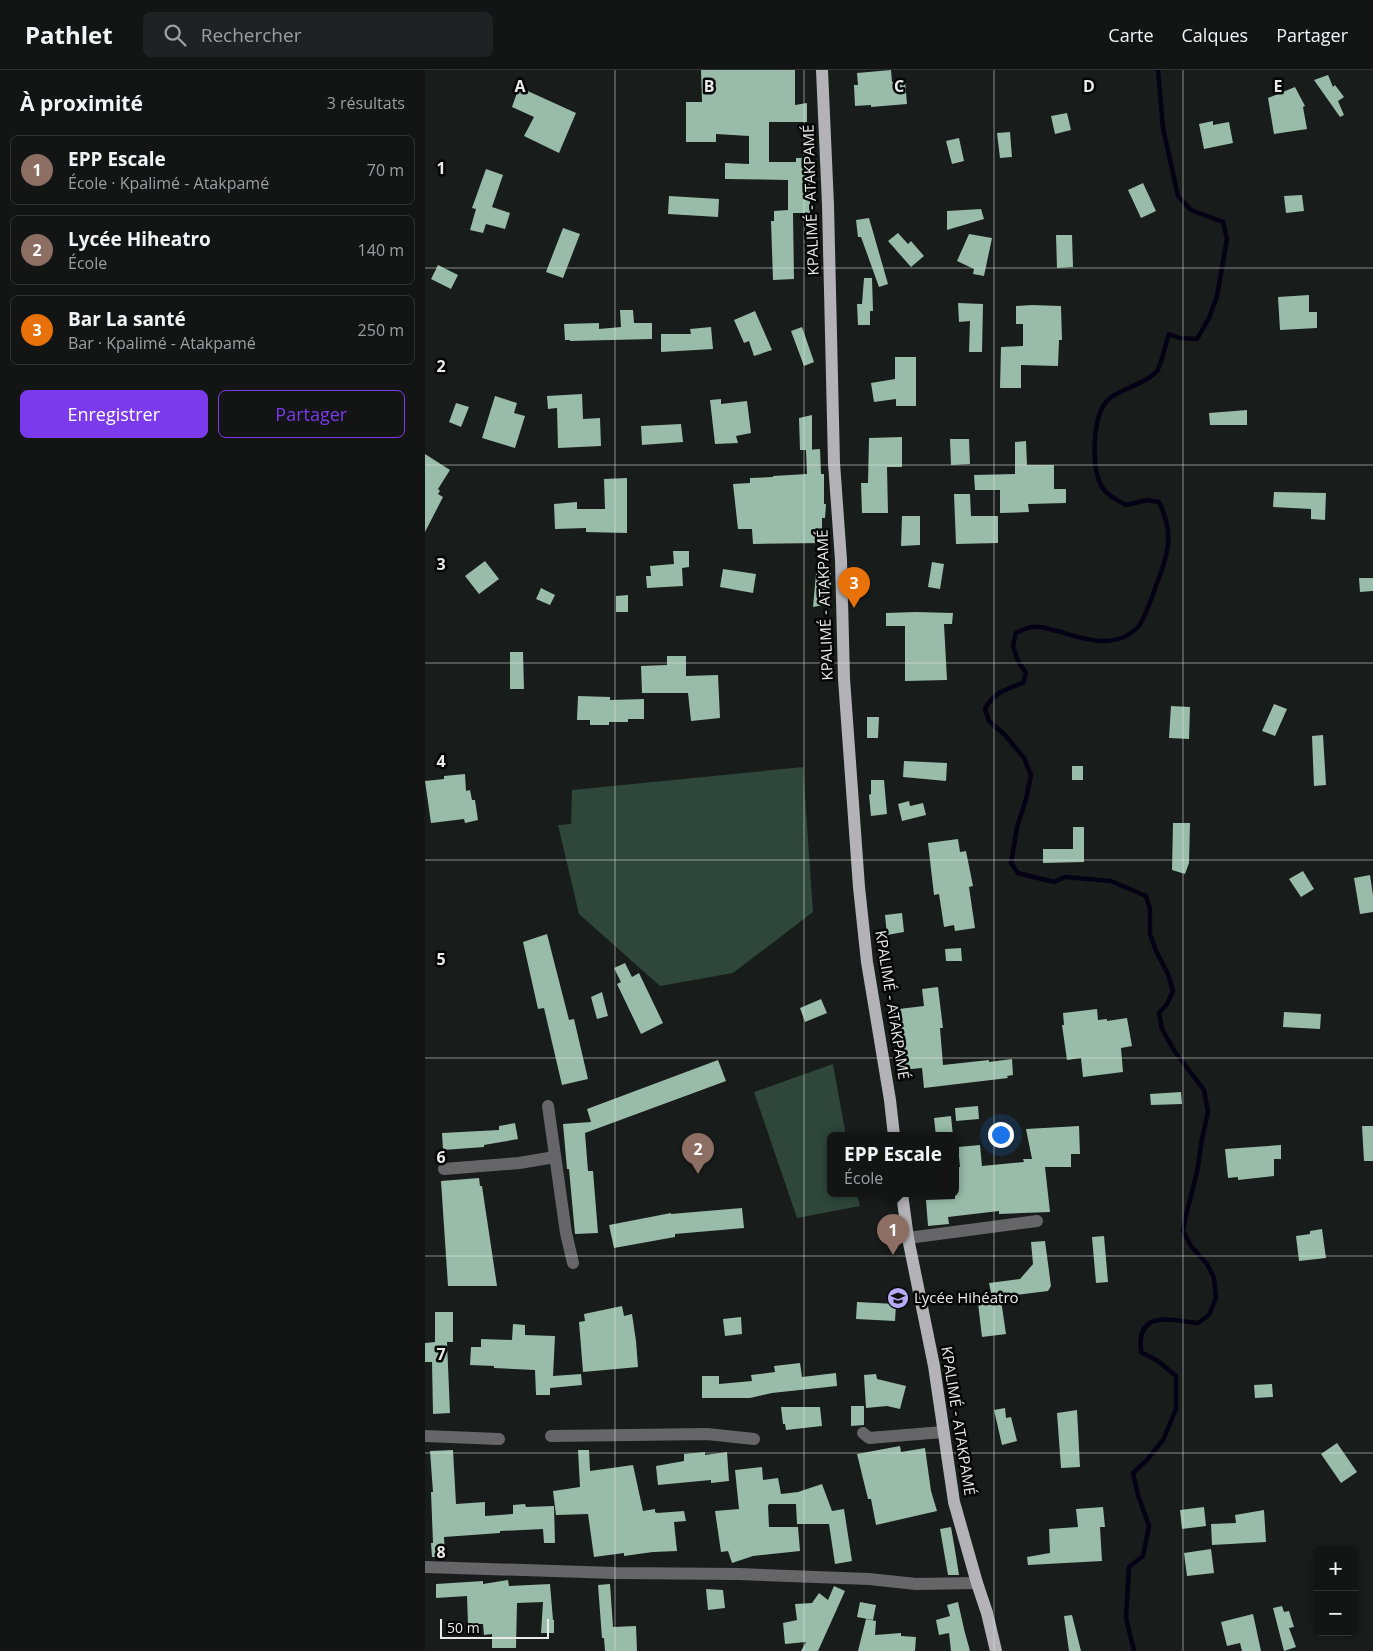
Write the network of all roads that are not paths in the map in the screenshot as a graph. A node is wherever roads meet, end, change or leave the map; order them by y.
1 (823, 70) edge
2 (548, 1106) dead end
3 (894, 1132) edge
4 (555, 1157) junction
5 (444, 1169) dead end
6 (902, 1197) edge
7 (1037, 1221) dead end
8 (908, 1238) junction
9 (573, 1263) dead end
10 (863, 1432) dead end
11 (943, 1432) junction
12 (425, 1436) edge
13 (551, 1436) dead end
14 (499, 1439) dead end
15 (754, 1439) dead end
16 (425, 1567) edge
17 (977, 1583) junction
18 (996, 1651) edge

1 - 3 main road, KPALIMÉ - ATAKPAMÉ
2 - 4 street
4 - 5 street
4 - 9 street
6 - 8 main road, KPALIMÉ - ATAKPAMÉ
7 - 8 street
8 - 11 main road, KPALIMÉ - ATAKPAMÉ
10 - 11 street
11 - 17 main road, KPALIMÉ - ATAKPAMÉ
12 - 14 street
13 - 15 street
16 - 17 street
17 - 18 main road, KPALIMÉ - ATAKPAMÉ

